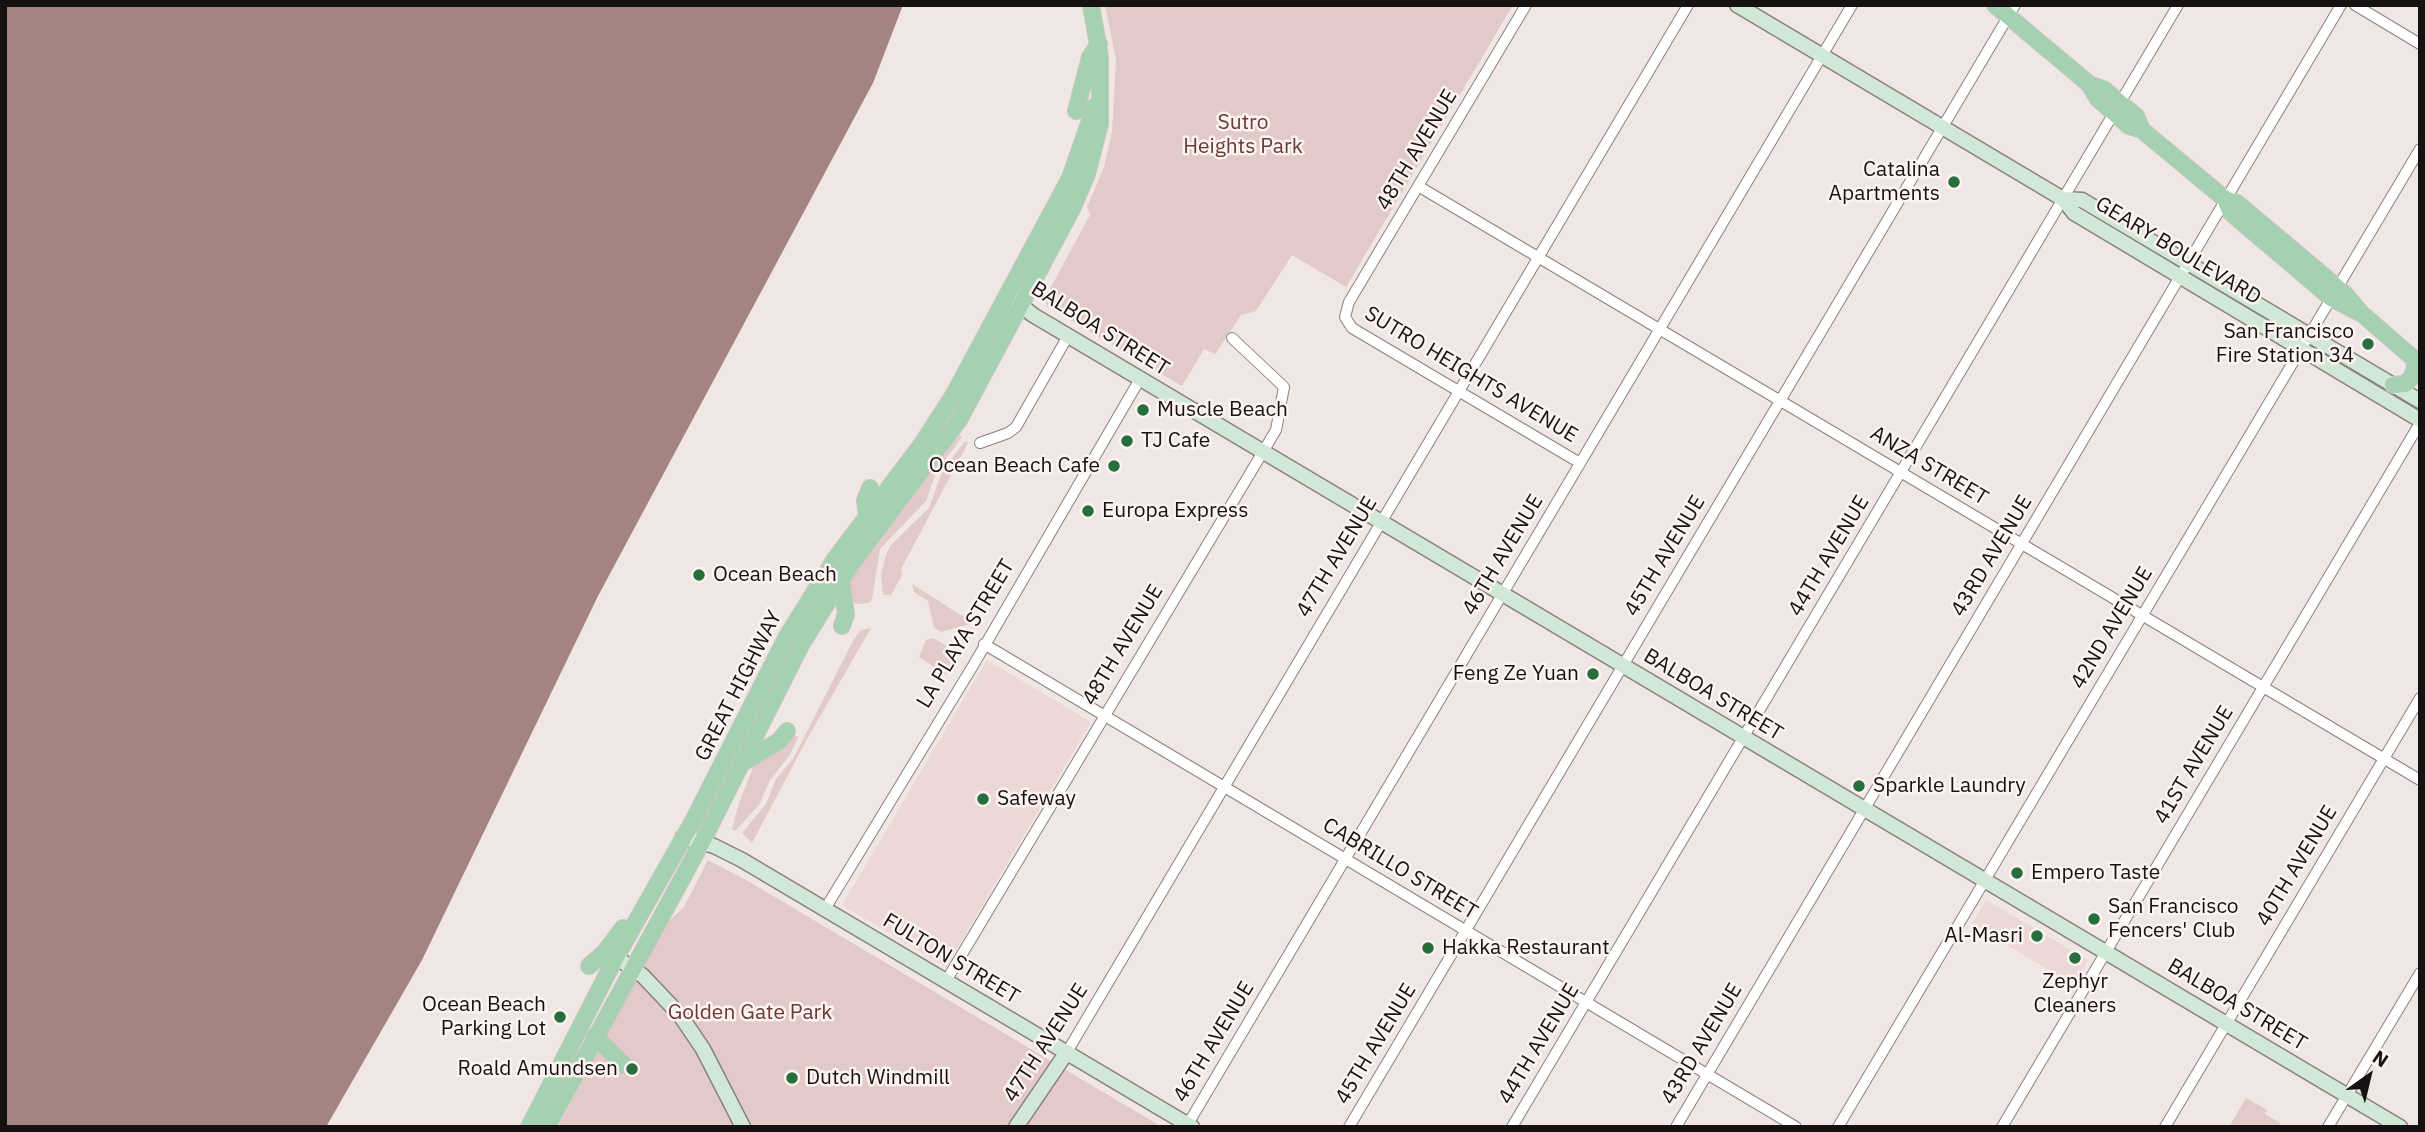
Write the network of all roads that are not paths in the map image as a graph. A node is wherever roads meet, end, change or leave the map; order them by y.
1 (1091, 5) edge
2 (1525, 5) edge
3 (1688, 5) edge
4 (1737, 5) edge
5 (1852, 5) edge
6 (1995, 5) edge
7 (2178, 5) edge
8 (2341, 5) edge
9 (2355, 5) edge
10 (2012, 11) edge
11 (1099, 44) junction
12 (2420, 44) edge
13 (1822, 56) junction
14 (1100, 91) junction
15 (2117, 108) junction
16 (1076, 111) dead end
17 (1942, 128) junction
18 (2420, 149) edge
19 (1418, 186) junction
20 (2063, 200) junction
21 (2225, 200) junction
22 (1539, 257) junction
23 (2188, 263) junction
24 (2179, 278) junction
25 (2334, 293) junction
26 (1007, 295) junction
27 (1021, 305) junction
28 (1345, 317) joint
29 (1660, 329) junction
30 (2309, 335) junction
31 (1068, 336) junction
32 (1231, 338) dead end
33 (2300, 350) junction
34 (2417, 362) edge
35 (1140, 379) junction
36 (2393, 386) junction
37 (1459, 391) junction
38 (1780, 400) junction
39 (2420, 401) edge
40 (2420, 422) edge
41 (980, 443) dead end
42 (1261, 451) junction
43 (1580, 463) junction
44 (1901, 472) junction
45 (870, 488) dead end
46 (867, 516) junction
47 (1382, 522) junction
48 (2021, 544) junction
49 (841, 579) junction
50 (1502, 594) junction
51 (2142, 616) junction
52 (842, 626) dead end
53 (984, 644) junction
54 (1623, 666) junction
55 (2263, 687) junction
56 (2420, 698) edge
57 (1104, 715) junction
58 (787, 731) dead end
59 (1744, 737) junction
60 (2384, 759) junction
61 (742, 763) junction
62 (2420, 780) edge
63 (1224, 787) junction
64 (1864, 809) junction
65 (683, 837) junction
66 (702, 842) junction
67 (1345, 859) junction
68 (1985, 880) junction
69 (651, 894) junction
70 (825, 909) junction
71 (1465, 930) junction
72 (2106, 952) junction
73 (616, 957) junction
74 (589, 966) dead end
75 (632, 968) junction
76 (2420, 973) edge
77 (946, 981) junction
78 (1586, 1002) junction
79 (2226, 1024) junction
80 (595, 1036) junction
81 (567, 1052) junction
82 (1067, 1052) junction
83 (624, 1065) dead end
84 (1707, 1074) junction
85 (2347, 1096) junction
86 (1190, 1125) edge
87 (529, 1127) edge
88 (548, 1127) edge
89 (743, 1127) edge
90 (1016, 1127) edge
91 (1349, 1127) edge
92 (1512, 1127) edge
93 (1675, 1127) edge
94 (1796, 1127) edge
95 (1838, 1127) edge
96 (2002, 1127) edge
97 (2165, 1127) edge
98 (2328, 1127) edge
99 (2400, 1127) edge

1 - 11 main road, GREAT HIGHWAY
2 - 19 street, 48TH AVENUE
3 - 22 street, 47TH AVENUE
4 - 13 street, GEARY BOULEVARD
5 - 13 street, 46TH AVENUE
6 - 10 main road
7 - 15 street, 44TH AVENUE
8 - 21 street, 43RD AVENUE
9 - 12 street
10 - 15 main road
10 - 17 street, 45TH AVENUE
11 - 14 main road, GREAT HIGHWAY
11 - 16 main road
13 - 17 street, GEARY BOULEVARD
13 - 29 street, 46TH AVENUE
14 - 26 main road, GREAT HIGHWAY
14 - 27 main road, GREAT HIGHWAY
15 - 20 street, 44TH AVENUE
15 - 21 main road
17 - 20 street, GEARY BOULEVARD
17 - 38 street, 45TH AVENUE
18 - 25 street, 42ND AVENUE
19 - 22 street, ANZA STREET
19 - 28 street, 48TH AVENUE
20 - 23 street, GEARY BOULEVARD
20 - 24 street, GEARY BOULEVARD
20 - 44 street, 44TH AVENUE
21 - 23 street, 43RD AVENUE
21 - 25 main road
22 - 29 street, ANZA STREET
22 - 37 street, 47TH AVENUE
23 - 24 street, 43RD AVENUE
23 - 30 street, GEARY BOULEVARD
24 - 33 street, GEARY BOULEVARD
24 - 48 street, 43RD AVENUE
25 - 30 street, 42ND AVENUE
25 - 34 main road
26 - 27 street, BALBOA STREET
26 - 46 main road, GREAT HIGHWAY
27 - 31 street, BALBOA STREET
27 - 49 main road, GREAT HIGHWAY
28 - 37 street, SUTRO HEIGHTS AVENUE
29 - 38 street, ANZA STREET
29 - 43 street, 46TH AVENUE
30 - 33 street, 42ND AVENUE
30 - 36 street, GEARY BOULEVARD
31 - 35 street, BALBOA STREET
31 - 41 street
32 - 42 street, 48TH AVENUE
33 - 40 street, GEARY BOULEVARD
33 - 51 street, 42ND AVENUE
34 - 36 main road
35 - 42 street, BALBOA STREET
35 - 53 street, LA PLAYA STREET
36 - 39 street, GEARY BOULEVARD
37 - 43 street, SUTRO HEIGHTS AVENUE
37 - 47 street, 47TH AVENUE
38 - 44 street, ANZA STREET
38 - 54 street, 45TH AVENUE
40 - 55 street, 41ST AVENUE
42 - 47 street, BALBOA STREET
42 - 57 street, 48TH AVENUE
43 - 50 street, 46TH AVENUE
44 - 48 street, ANZA STREET
44 - 59 street, 44TH AVENUE
45 - 46 main road
46 - 65 main road, GREAT HIGHWAY
47 - 50 street, BALBOA STREET
47 - 63 street, 47TH AVENUE
48 - 51 street, ANZA STREET
48 - 64 street, 43RD AVENUE
49 - 52 main road
49 - 61 main road, GREAT HIGHWAY
50 - 54 street, BALBOA STREET
50 - 67 street, 46TH AVENUE
51 - 55 street, ANZA STREET
51 - 68 street, 42ND AVENUE
53 - 57 street, CABRILLO STREET
53 - 70 street, LA PLAYA STREET
54 - 59 street, BALBOA STREET
54 - 71 street, 45TH AVENUE
55 - 60 street, ANZA STREET
55 - 72 street, 41ST AVENUE
56 - 60 street, 40TH AVENUE
57 - 63 street, CABRILLO STREET
57 - 77 street, 48TH AVENUE
58 - 61 main road
59 - 64 street, BALBOA STREET
59 - 78 street, 44TH AVENUE
60 - 62 street, ANZA STREET
60 - 79 street, 40TH AVENUE
61 - 66 main road, GREAT HIGHWAY
63 - 67 street, CABRILLO STREET
63 - 82 street, 47TH AVENUE
64 - 68 street, BALBOA STREET
64 - 84 street, 43RD AVENUE
65 - 66 street, FULTON STREET
65 - 69 main road, GREAT HIGHWAY
66 - 70 street, FULTON STREET
66 - 75 main road, GREAT HIGHWAY
67 - 71 street, CABRILLO STREET
67 - 86 street, 46TH AVENUE
68 - 72 street, BALBOA STREET
68 - 95 street, 42ND AVENUE
69 - 73 main road, GREAT HIGHWAY
69 - 74 main road
70 - 77 street, FULTON STREET
71 - 78 street, CABRILLO STREET
71 - 91 street, 45TH AVENUE
72 - 79 street, BALBOA STREET
72 - 96 street, 41ST AVENUE
73 - 75 street
73 - 81 main road, GREAT HIGHWAY
75 - 80 main road, GREAT HIGHWAY
75 - 89 street
76 - 85 street
77 - 82 street, FULTON STREET
78 - 84 street, CABRILLO STREET
78 - 92 street, 44TH AVENUE
79 - 85 street, BALBOA STREET
79 - 97 street, 40TH AVENUE
80 - 81 main road
80 - 83 main road
80 - 88 main road, GREAT HIGHWAY
81 - 87 main road, GREAT HIGHWAY
82 - 86 street, FULTON STREET
82 - 90 street, 47TH AVENUE
84 - 93 street, 43RD AVENUE
84 - 94 street, CABRILLO STREET
85 - 98 street
85 - 99 street, BALBOA STREET

